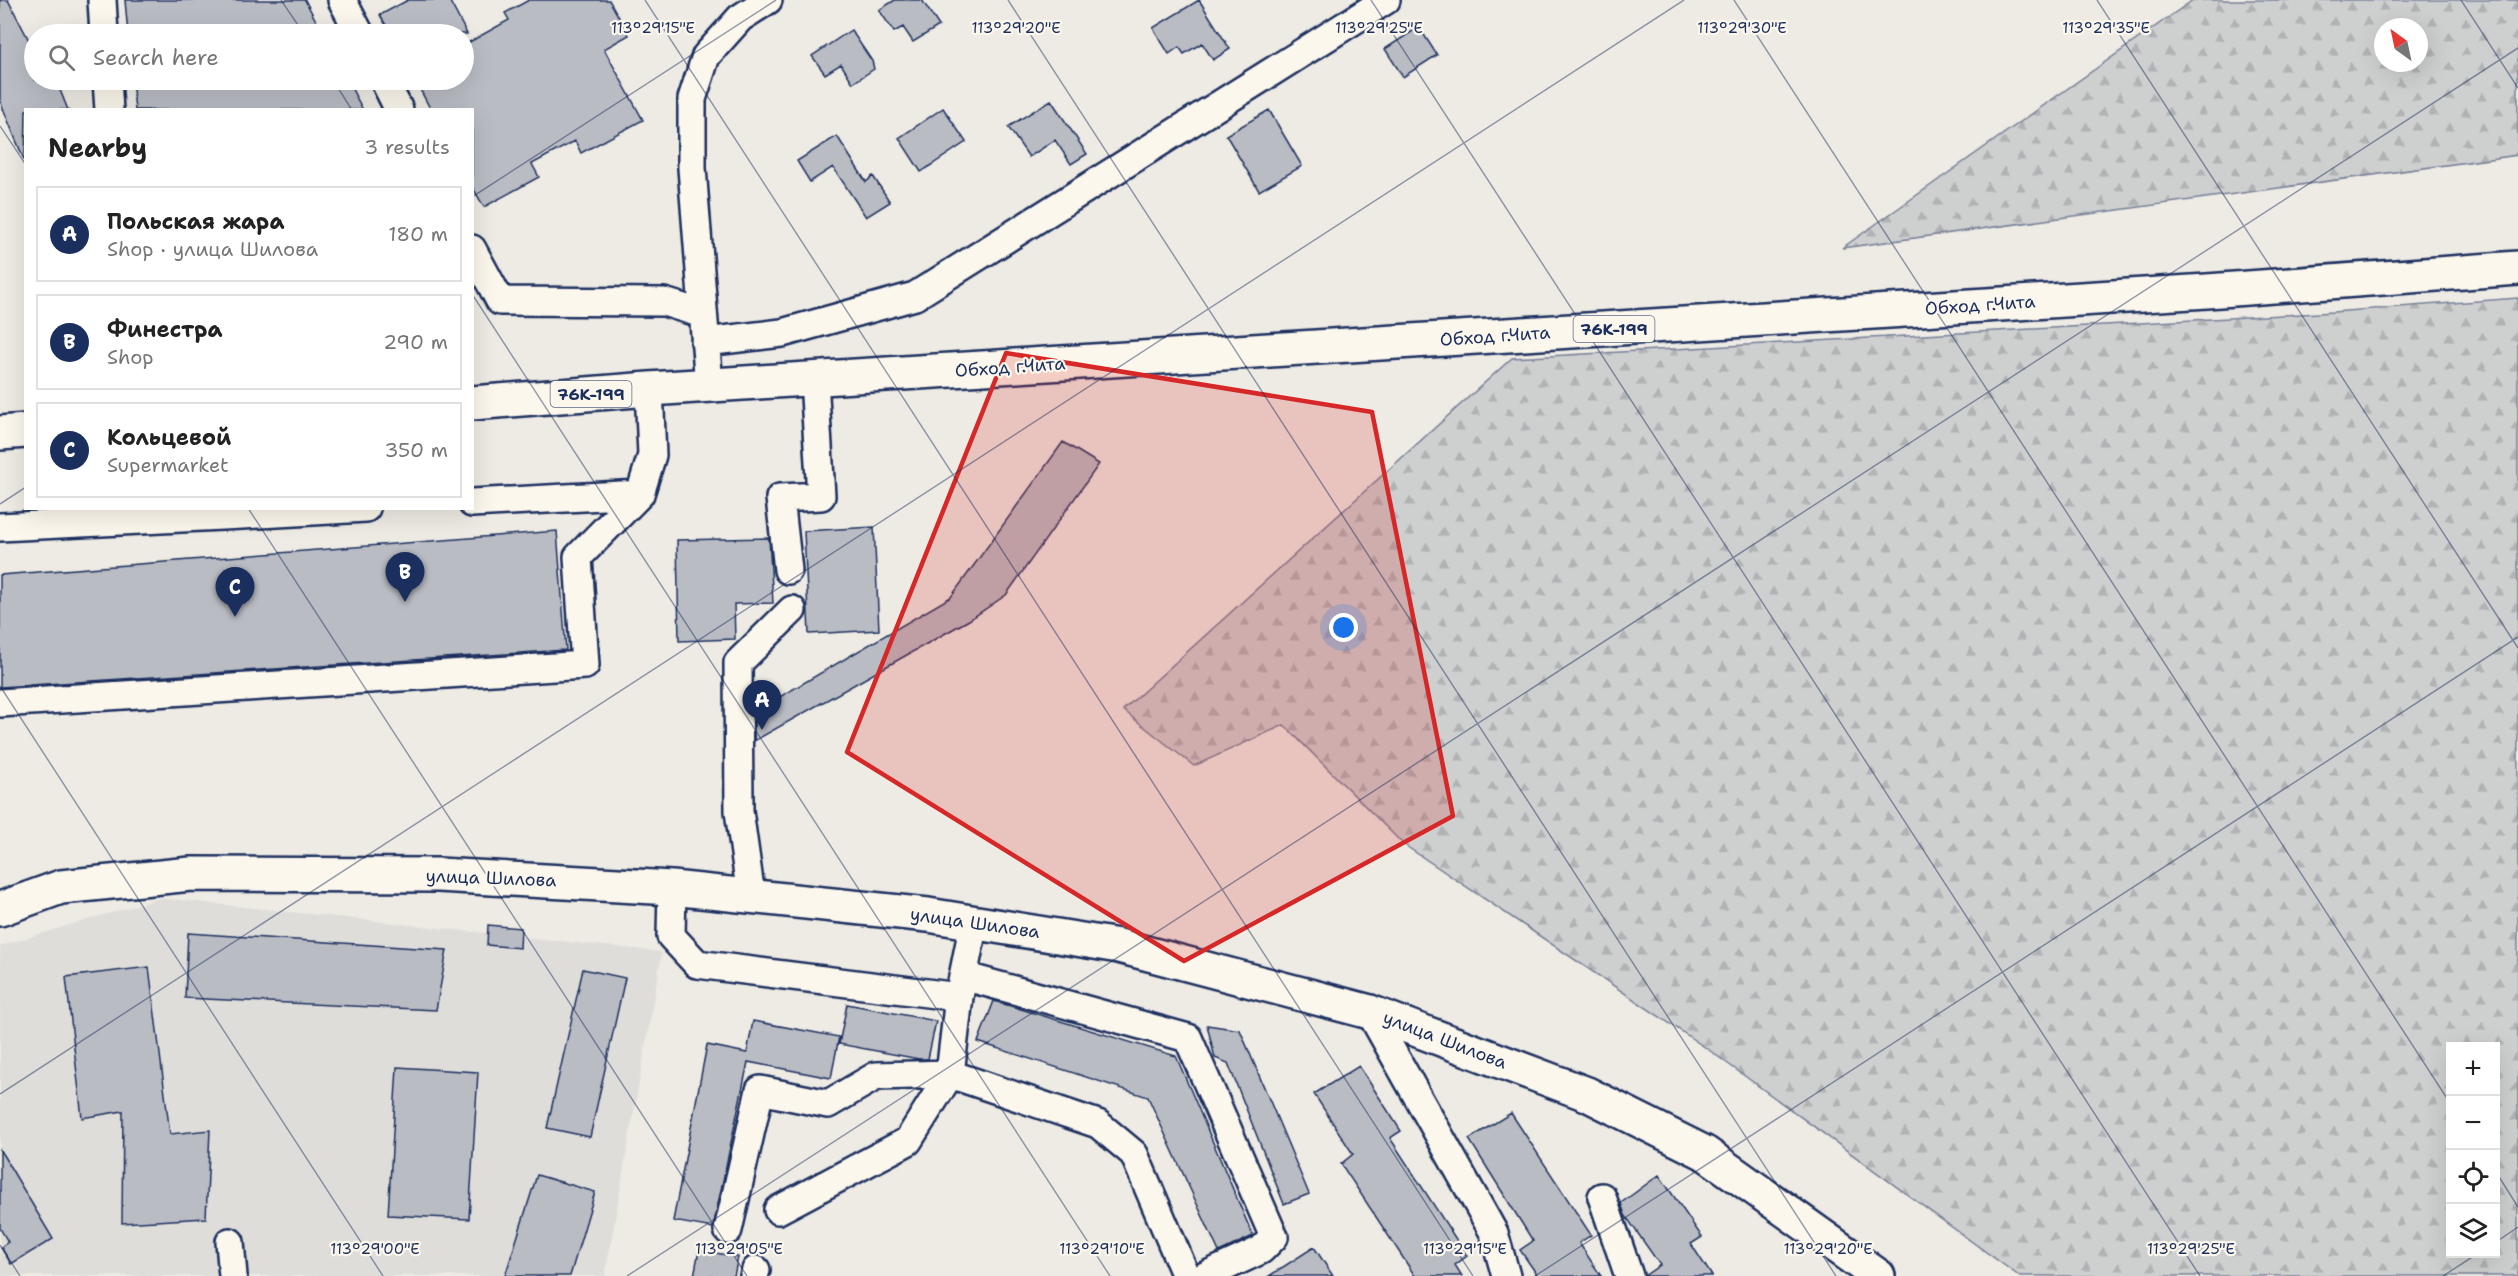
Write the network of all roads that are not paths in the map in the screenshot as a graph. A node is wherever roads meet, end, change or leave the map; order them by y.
1 (102, 0) edge
2 (342, 0) edge
3 (768, 0) edge
4 (1386, 0) edge
5 (103, 24) edge
6 (355, 24) edge
7 (108, 90) edge
8 (389, 90) edge
9 (109, 108) edge
10 (398, 108) edge
11 (474, 253) edge
12 (2518, 268) edge
13 (703, 314) junction
14 (705, 342) junction
15 (814, 379) junction
16 (709, 386) junction
17 (648, 389) junction
18 (474, 403) edge
19 (24, 431) edge
20 (0, 433) edge
21 (640, 494) junction
22 (474, 503) edge
23 (304, 510) edge
24 (241, 512) edge
25 (0, 526) edge
26 (788, 570) dead end
27 (792, 610) dead end
28 (0, 703) edge
29 (672, 888) junction
30 (751, 896) junction
31 (4, 903) edge
32 (974, 922) junction
33 (961, 987) junction
34 (1370, 1012) junction
35 (950, 1074) junction
36 (1602, 1197) dead end
37 (778, 1210) dead end
38 (728, 1230) dead end
39 (230, 1242) dead end
40 (233, 1276) edge
41 (1186, 1276) edge
42 (1205, 1276) edge
43 (1506, 1276) edge
44 (1629, 1276) edge
45 (1878, 1276) edge

1 - 5 street
2 - 6 street
3 - 13 street
4 - 14 street
7 - 9 street
8 - 10 street
11 - 13 street
12 - 15 main road, Обход г.Чита / 76К-199
13 - 14 street
14 - 16 street
15 - 16 main road, Обход г.Чита / 76К-199
15 - 26 street
16 - 17 main road, Обход г.Чита / 76К-199
17 - 18 main road, Обход г.Чита / 76К-199
17 - 21 street
19 - 20 main road
21 - 22 street
21 - 28 street
23 - 24 street
24 - 25 street
27 - 30 street
29 - 30 main road, улица Шилова
29 - 31 main road, улица Шилова
29 - 33 street
30 - 32 main road, улица Шилова
32 - 33 street
32 - 34 main road, улица Шилова
33 - 35 street
33 - 42 street
34 - 43 street
34 - 45 main road, улица Шилова
35 - 37 street
35 - 38 street
35 - 41 street
36 - 44 street
39 - 40 street

